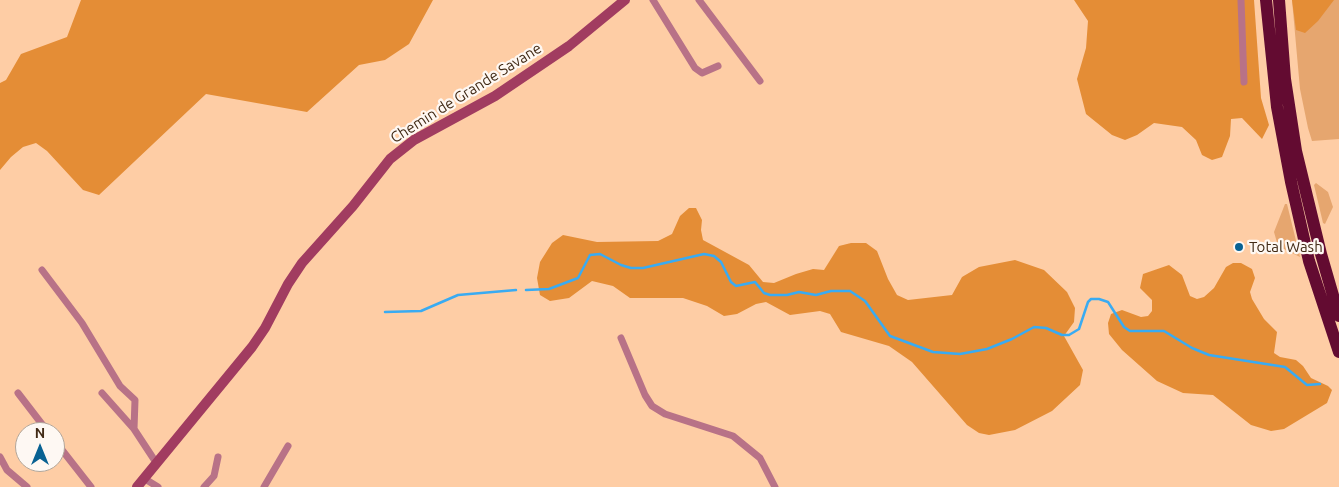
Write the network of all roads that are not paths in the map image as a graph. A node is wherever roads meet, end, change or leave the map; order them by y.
1 (625, 0) edge
2 (653, 0) edge
3 (699, 0) edge
4 (1241, 0) edge
5 (1266, 0) edge
6 (1279, 0) edge
7 (613, 4) edge
8 (718, 66) dead end
9 (760, 82) dead end
10 (1244, 82) dead end
11 (42, 270) dead end
12 (1339, 316) edge
13 (621, 338) dead end
14 (1339, 352) edge
15 (18, 393) dead end
16 (102, 393) dead end
17 (40, 422) edge
18 (134, 429) junction
19 (288, 446) dead end
20 (65, 454) edge
21 (0, 457) edge
22 (218, 457) dead end
23 (157, 464) junction
24 (141, 483) edge
25 (27, 487) edge
26 (91, 487) edge
27 (158, 487) edge
28 (204, 487) edge
29 (264, 487) edge
30 (775, 487) edge

1 - 7 street, Chemin de Grande Savane
2 - 8 street
3 - 9 street
4 - 10 street
5 - 14 highway
6 - 12 highway
7 - 23 street, Chemin de Grande Savane
11 - 18 street
13 - 30 street
15 - 17 street
16 - 18 street
18 - 23 street
19 - 29 street
20 - 26 street
21 - 25 street
22 - 28 street
23 - 24 street, Chemin de Grande Savane
24 - 27 street

